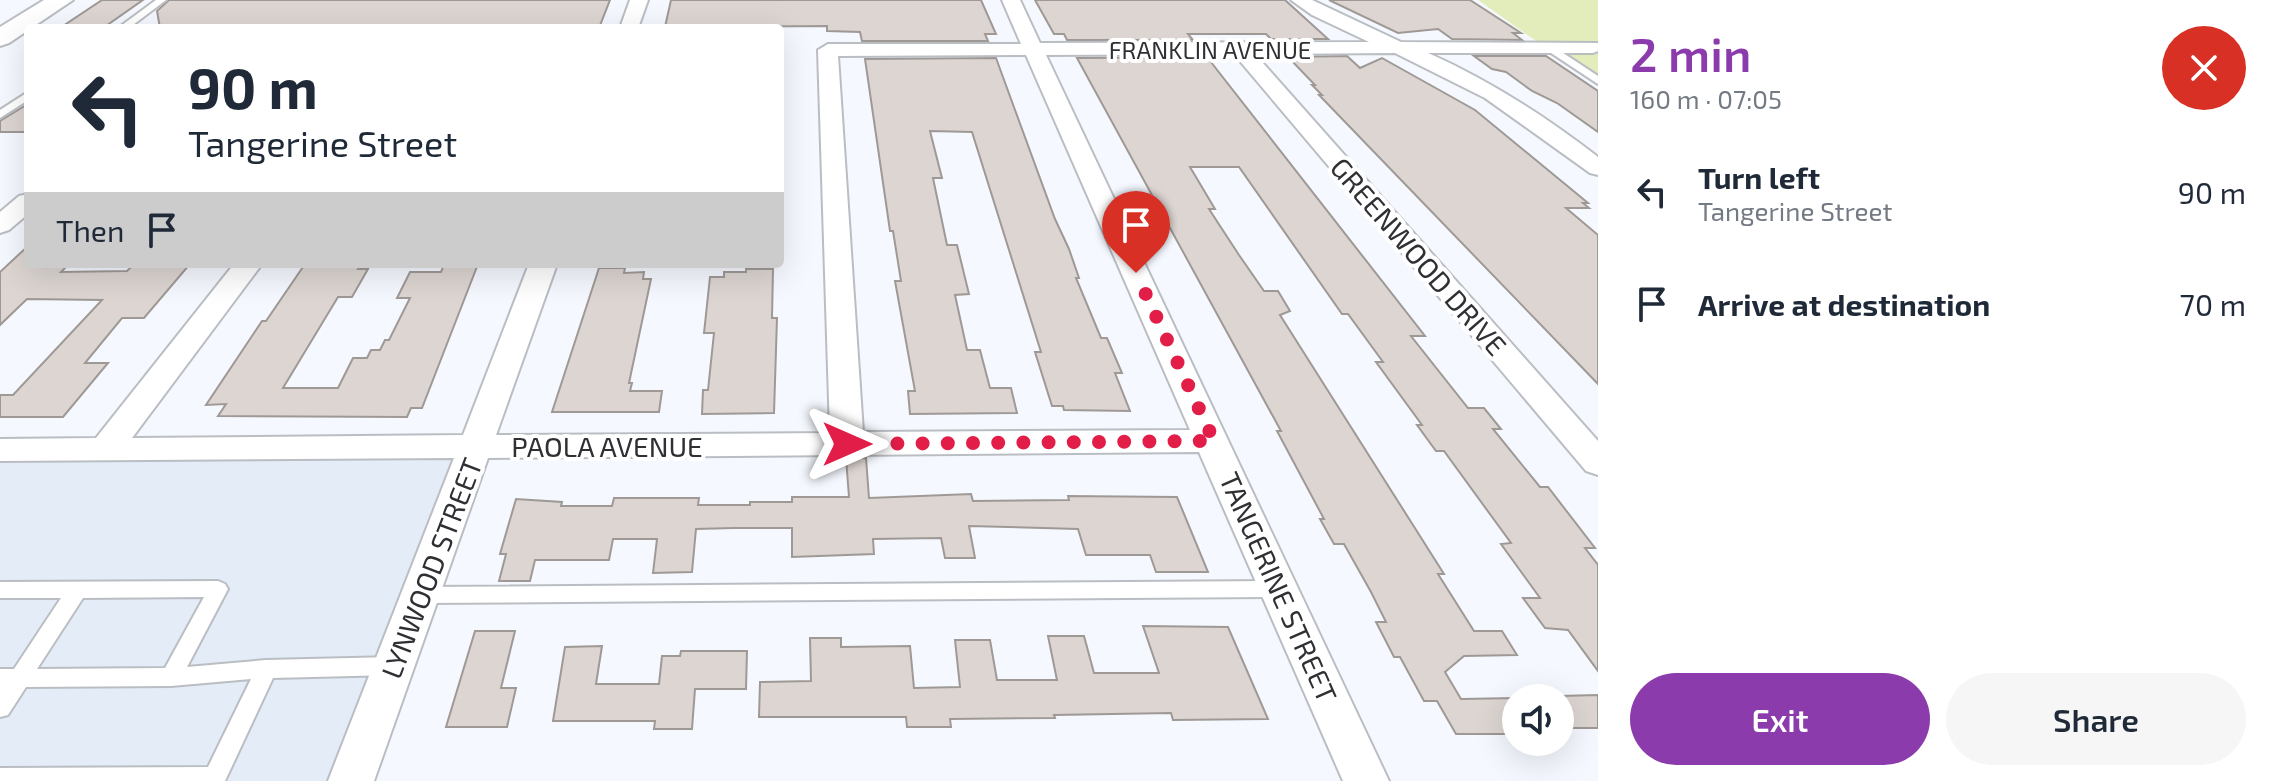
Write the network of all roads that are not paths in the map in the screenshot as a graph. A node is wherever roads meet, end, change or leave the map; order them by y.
1 (31, 0) edge
2 (61, 0) edge
3 (162, 0) edge
4 (639, 0) edge
5 (1011, 0) edge
6 (1300, 0) edge
7 (0, 18) edge
8 (129, 24) edge
9 (630, 24) edge
10 (0, 38) edge
11 (1548, 47) junction
12 (1593, 47) dead end
13 (1239, 48) junction
14 (1397, 48) junction
15 (1033, 49) junction
16 (1598, 81) edge
17 (24, 98) edge
18 (0, 115) edge
19 (1598, 168) edge
20 (24, 204) edge
21 (0, 225) edge
22 (245, 268) edge
23 (542, 268) edge
24 (1214, 441) junction
25 (847, 444) junction
26 (477, 447) junction
27 (0, 450) edge
28 (105, 450) junction
29 (1598, 463) edge
30 (1280, 589) junction
31 (0, 590) edge
32 (77, 591) junction
33 (421, 595) junction
34 (394, 666) junction
35 (266, 669) junction
36 (171, 677) junction
37 (10, 678) edge
38 (0, 708) edge
39 (0, 778) edge
40 (351, 781) edge
41 (1366, 781) edge

1 - 7 main road
2 - 10 main road
3 - 8 lane
4 - 9 street
5 - 15 street, TANGERINE STREET
6 - 14 street
11 - 12 street, FRANKLIN AVENUE
11 - 14 street, FRANKLIN AVENUE
11 - 16 lane
13 - 14 street, FRANKLIN AVENUE
13 - 15 street, FRANKLIN AVENUE
13 - 29 street, GREENWOOD DRIVE
14 - 19 street
15 - 24 street, TANGERINE STREET
15 - 25 street, FRANKLIN AVENUE
17 - 18 lane
20 - 21 street
22 - 28 street
23 - 26 street, LYNWOOD STREET
24 - 25 street, PAOLA AVENUE
24 - 30 street, TANGERINE STREET
25 - 26 street, PAOLA AVENUE
26 - 28 street, PAOLA AVENUE
26 - 33 street, LYNWOOD STREET
27 - 28 street, PAOLA AVENUE
30 - 33 lane
30 - 41 street, TANGERINE STREET
31 - 32 lane
32 - 36 lane
32 - 37 lane
33 - 34 street, LYNWOOD STREET
34 - 35 lane
34 - 40 street, LYNWOOD STREET
35 - 36 lane
35 - 39 lane
36 - 37 lane
37 - 38 lane

